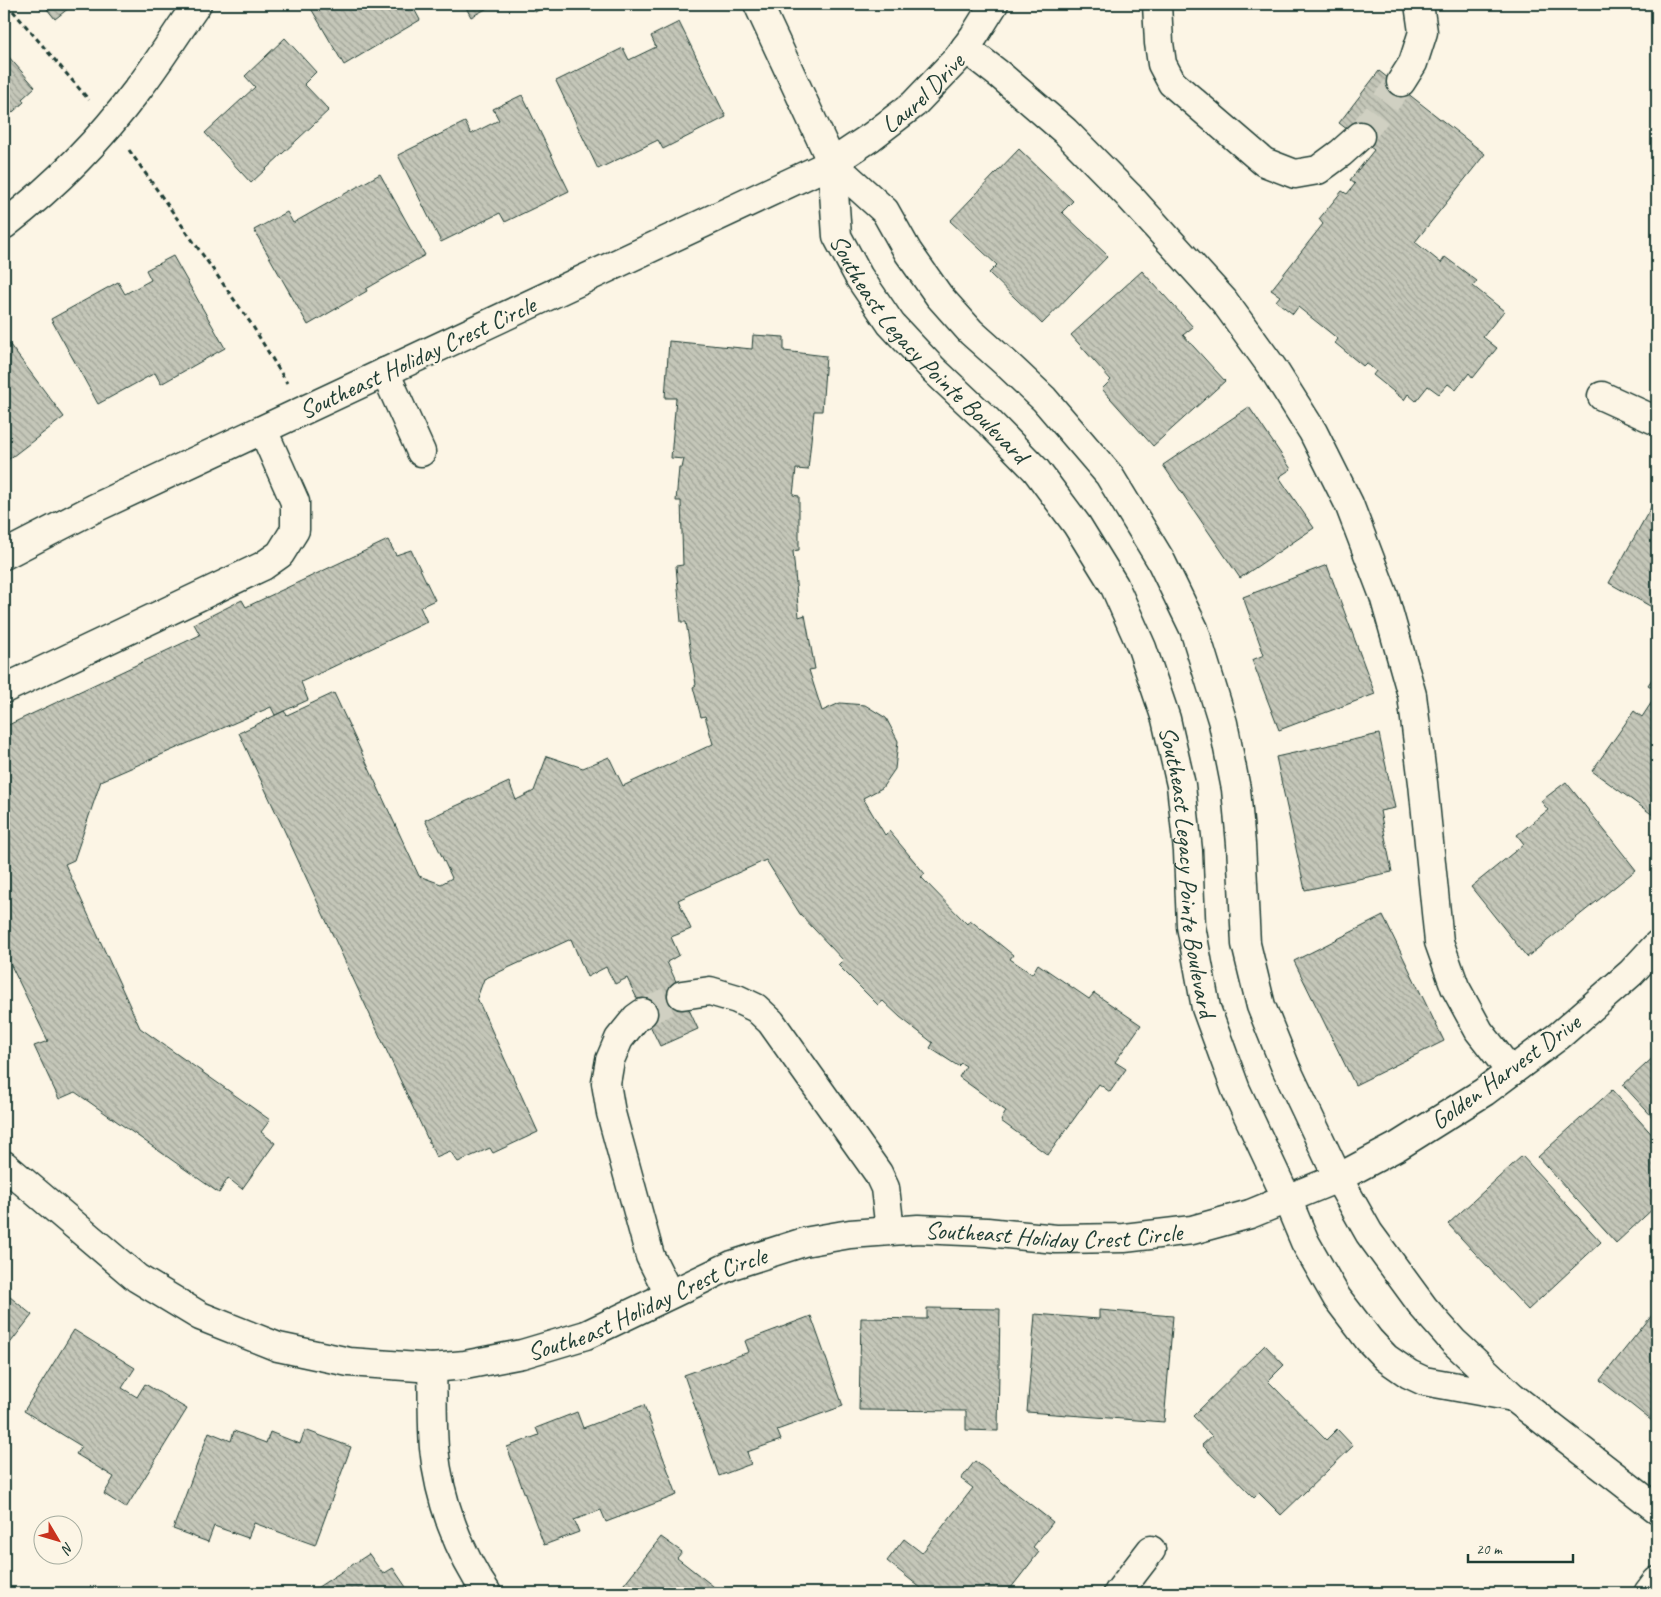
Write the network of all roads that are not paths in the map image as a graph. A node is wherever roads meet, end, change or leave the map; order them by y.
1 (197, 4) edge
2 (758, 4) edge
3 (994, 4) edge
4 (1157, 4) edge
5 (1419, 4) edge
6 (965, 48) junction
7 (1401, 82) tunnel mouth
8 (1360, 136) tunnel mouth
9 (832, 163) junction
10 (4, 226) edge
11 (385, 372) junction
12 (1602, 396) dead end
13 (1657, 421) edge
14 (263, 430) junction
15 (422, 452) dead end
16 (4, 555) edge
17 (4, 689) edge
18 (1657, 945) edge
19 (682, 995) tunnel mouth
20 (643, 1013) tunnel mouth
21 (1511, 1072) junction
22 (4, 1165) edge
23 (1338, 1178) junction
24 (1287, 1200) junction
25 (890, 1230) junction
26 (669, 1294) junction
27 (432, 1368) junction
28 (1513, 1397) junction
29 (1657, 1509) edge
30 (1151, 1550) dead end
31 (1657, 1581) edge
32 (487, 1593) edge
33 (1118, 1593) edge
34 (1648, 1593) edge

1 - 10 street
2 - 9 street, Southeast Legacy Pointe Boulevard
3 - 6 street, Laurel Drive
4 - 8 street
5 - 7 street
6 - 9 street, Laurel Drive
6 - 21 street
9 - 11 street, Southeast Holiday Crest Circle
9 - 23 street, Southeast Legacy Pointe Boulevard
9 - 24 street, Southeast Legacy Pointe Boulevard
11 - 14 street, Southeast Holiday Crest Circle
11 - 15 street
12 - 13 street
14 - 16 street, Southeast Holiday Crest Circle
14 - 17 street
18 - 21 street, Golden Harvest Drive
19 - 25 street
20 - 26 street
21 - 23 street, Golden Harvest Drive
22 - 27 street, Southeast Holiday Crest Circle
23 - 24 street, Southeast Holiday Crest Circle
23 - 28 street, Southeast Legacy Pointe Boulevard
24 - 25 street, Southeast Holiday Crest Circle
24 - 28 street, Southeast Legacy Pointe Boulevard
25 - 26 street, Southeast Holiday Crest Circle
26 - 27 street, Southeast Holiday Crest Circle
27 - 32 street
28 - 29 street, Southeast Legacy Pointe Boulevard
30 - 33 street
31 - 34 street

